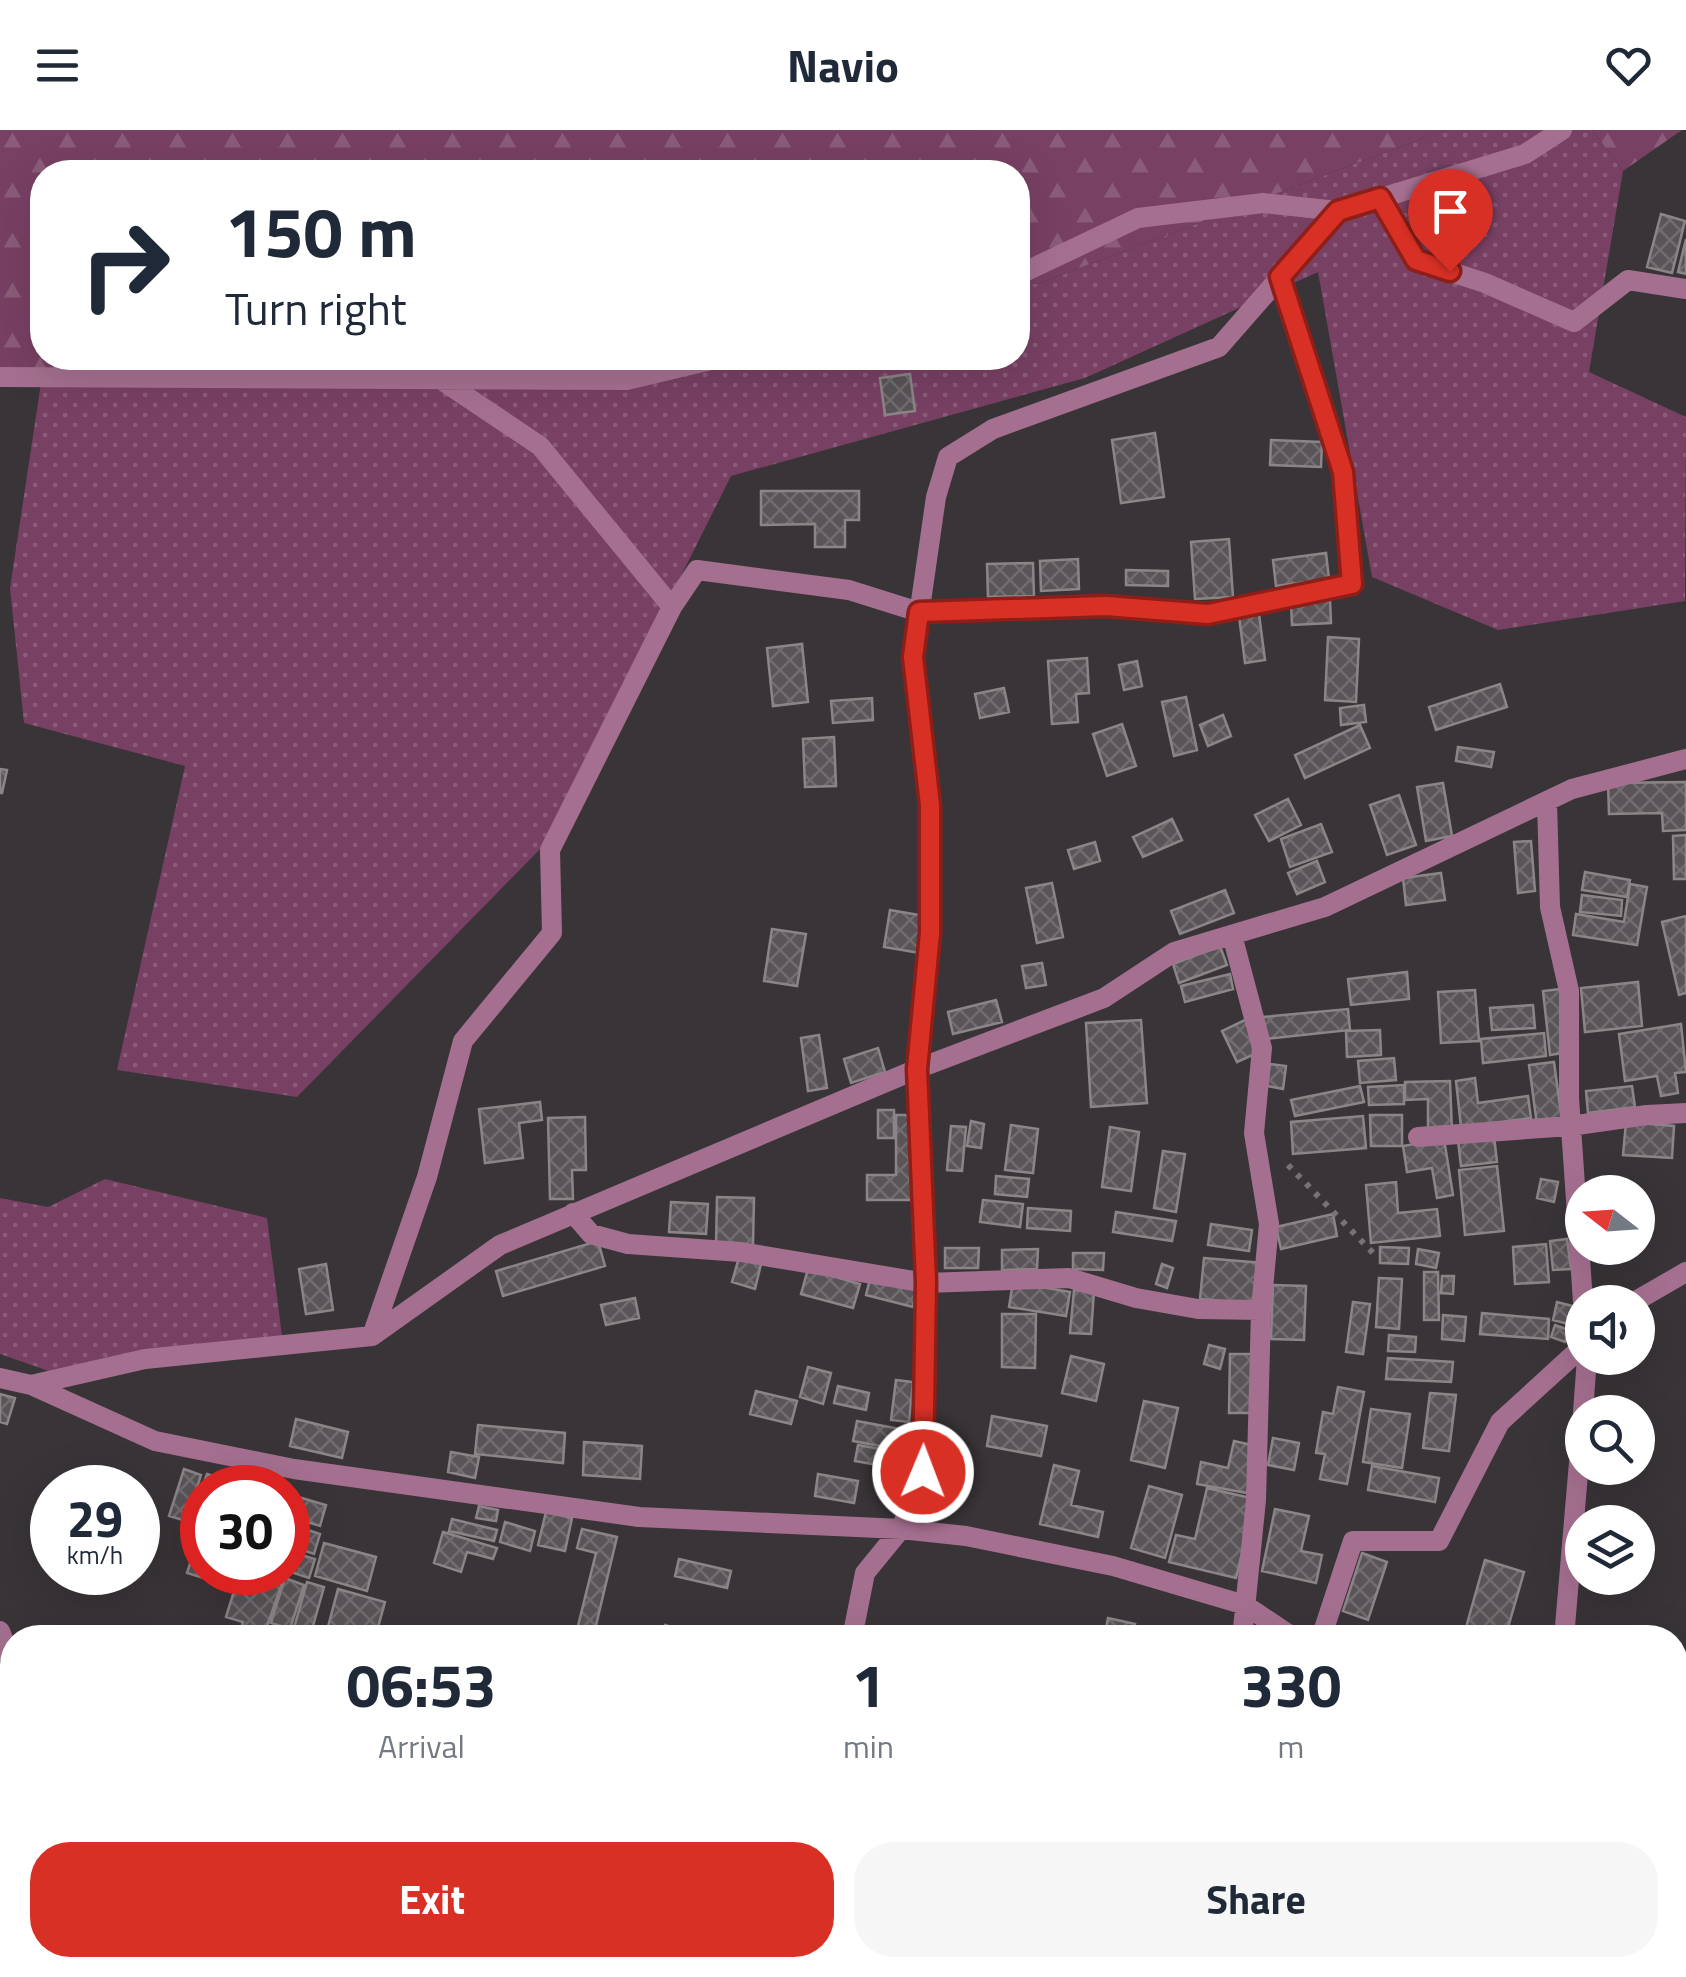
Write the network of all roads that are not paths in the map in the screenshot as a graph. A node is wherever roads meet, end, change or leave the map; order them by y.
1 (1562, 130) edge
2 (1380, 198) junction
3 (1338, 211) junction
4 (1030, 269) edge
5 (1280, 277) junction
6 (1686, 289) edge
7 (669, 370) edge
8 (0, 377) edge
9 (440, 378) junction
10 (672, 607) junction
11 (919, 612) junction
12 (1686, 759) edge
13 (1547, 802) junction
14 (1232, 935) junction
15 (917, 1069) junction
16 (1686, 1113) edge
17 (1570, 1126) junction
18 (1418, 1137) dead end
19 (574, 1213) junction
20 (1686, 1272) edge
21 (926, 1282) junction
22 (1583, 1285) edge
23 (1655, 1290) edge
24 (1262, 1310) junction
25 (372, 1336) junction
26 (1565, 1363) edge
27 (0, 1378) edge
28 (32, 1385) junction
29 (1577, 1485) edge
30 (901, 1529) junction
31 (1245, 1606) junction
32 (854, 1625) edge
33 (1243, 1625) edge
34 (1274, 1625) edge
35 (1325, 1625) edge
36 (1565, 1625) edge

1 - 2 street
2 - 3 street
2 - 6 street
3 - 4 street
3 - 5 street
5 - 11 street
5 - 11 street
7 - 9 street
8 - 9 street
9 - 10 street
10 - 11 street
10 - 25 street
11 - 15 street
12 - 13 street
13 - 14 street
13 - 17 street
14 - 15 street
14 - 24 street
15 - 19 street
15 - 21 street
16 - 17 street
17 - 18 street
17 - 22 street
19 - 21 street
19 - 25 street
20 - 23 street
21 - 24 street
21 - 30 street
24 - 31 street
25 - 28 street
26 - 35 street
27 - 28 street
28 - 30 street
29 - 36 street
30 - 31 street
30 - 32 street
31 - 33 street
31 - 34 street

